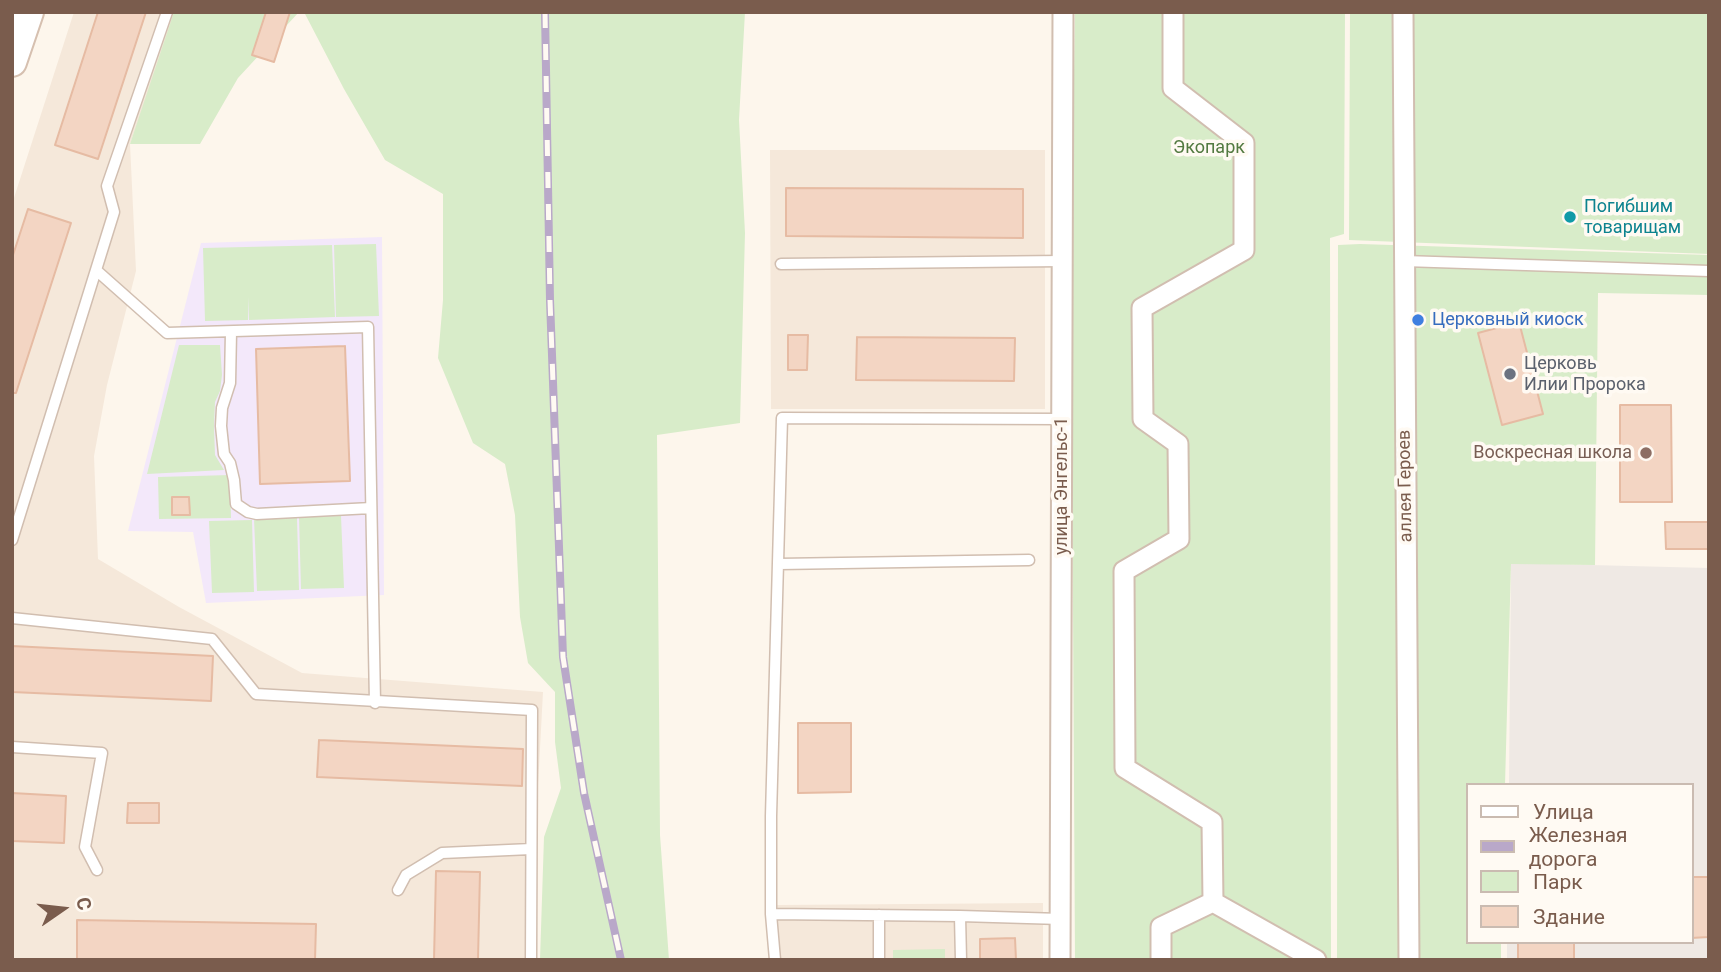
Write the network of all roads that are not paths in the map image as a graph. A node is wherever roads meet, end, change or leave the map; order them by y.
1 (29, 12) edge
2 (167, 12) edge
3 (1063, 12) edge
4 (1174, 12) edge
5 (1403, 12) edge
6 (12, 62) edge
7 (1062, 261) junction
8 (1404, 261) junction
9 (781, 264) dead end
10 (96, 270) junction
11 (1709, 271) edge
12 (231, 332) junction
13 (1062, 419) junction
14 (372, 508) junction
15 (12, 540) edge
16 (1029, 560) dead end
17 (779, 564) junction
18 (12, 618) edge
19 (375, 703) junction
20 (12, 747) edge
21 (531, 849) junction
22 (97, 870) dead end
23 (398, 891) dead end
24 (1213, 902) junction
25 (771, 914) junction
26 (879, 915) junction
27 (960, 916) junction
28 (1061, 919) junction
29 (531, 960) edge
30 (775, 960) edge
31 (879, 960) edge
32 (961, 960) edge
33 (1060, 960) edge
34 (1161, 960) edge
35 (1316, 960) edge
36 (1409, 960) edge

1 - 6 main road
2 - 10 lane
3 - 7 street, улица Энгельс-1
4 - 24 street
5 - 8 street, аллея Героев
7 - 9 lane
7 - 13 street, улица Энгельс-1
8 - 11 lane
8 - 36 street, аллея Героев
10 - 12 lane
10 - 15 lane
12 - 14 lane
12 - 14 lane
13 - 17 lane
13 - 28 street, улица Энгельс-1
14 - 19 lane
16 - 17 lane
17 - 25 lane
18 - 19 lane
19 - 21 lane
20 - 22 lane
21 - 23 lane
21 - 29 lane
24 - 34 street
24 - 35 street
25 - 26 lane
25 - 30 lane
26 - 27 lane
26 - 31 lane
27 - 28 lane
27 - 32 lane
28 - 33 street, улица Энгельс-1

